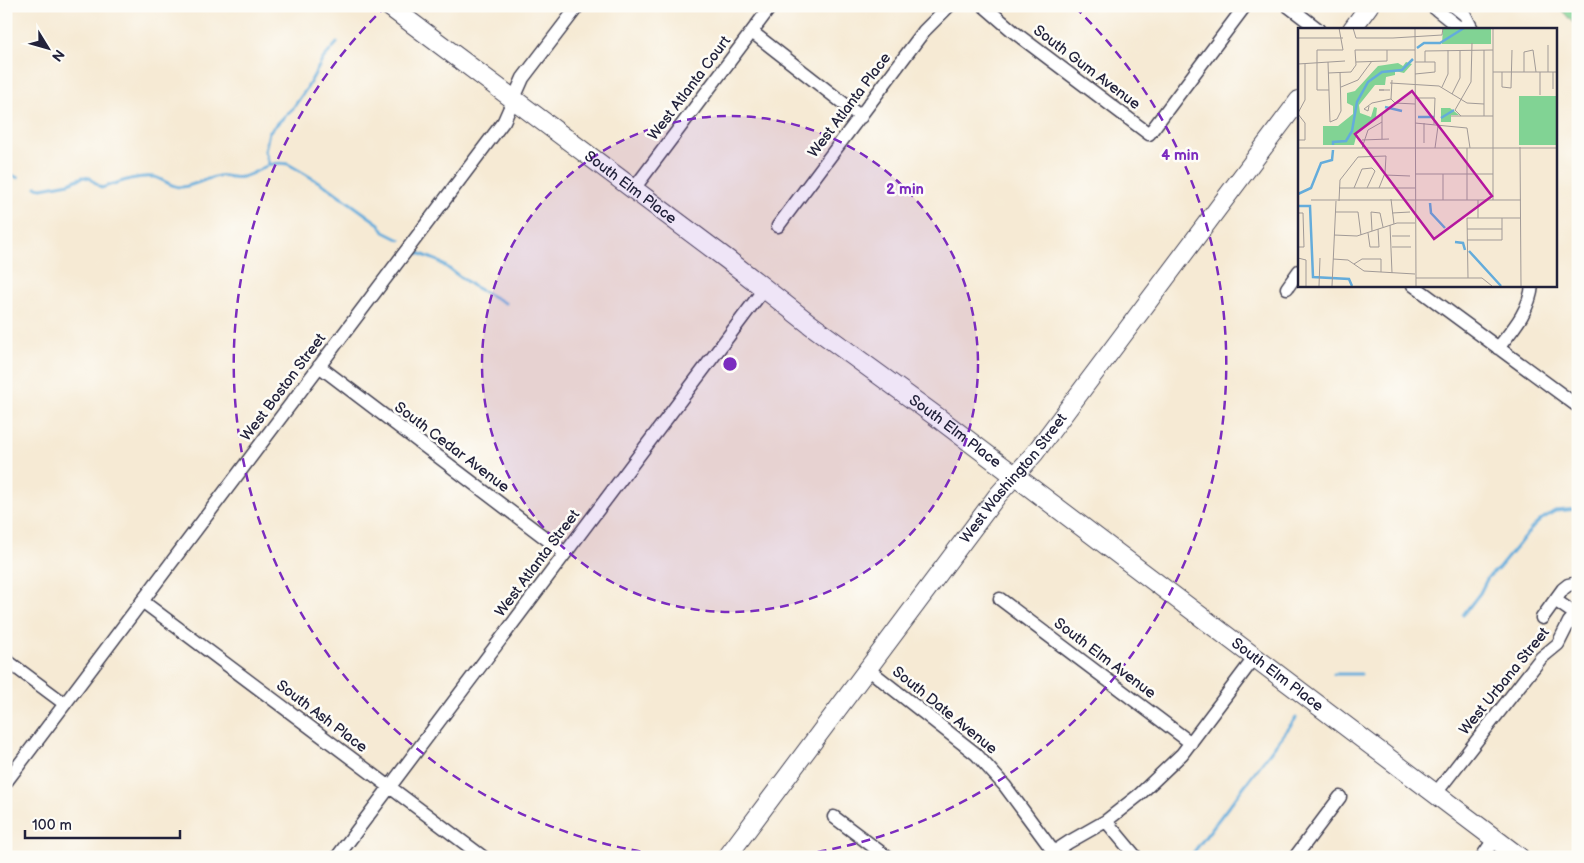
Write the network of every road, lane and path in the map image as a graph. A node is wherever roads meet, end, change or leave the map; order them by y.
1 (389, 6) edge
2 (578, 6) edge
3 (771, 6) edge
4 (949, 6) edge
5 (984, 6) edge
6 (1245, 6) edge
7 (1288, 6) edge
8 (1369, 6) edge
9 (1432, 6) edge
10 (1454, 6) edge
11 (1317, 28) edge
12 (1353, 28) edge
13 (1466, 28) edge
14 (1471, 28) edge
15 (752, 32) junction
16 (513, 99) junction
17 (1298, 101) edge
18 (862, 116) junction
19 (633, 190) junction
20 (778, 226) dead end
21 (1298, 272) edge
22 (1414, 286) edge
23 (1532, 286) edge
24 (1287, 288) dead end
25 (764, 289) junction
26 (1498, 348) junction
27 (320, 366) junction
28 (1576, 405) dead end
29 (1015, 476) junction
30 (565, 553) junction
31 (1578, 583) edge
32 (1000, 599) dead end
33 (1555, 600) junction
34 (142, 601) junction
35 (1577, 614) edge
36 (1542, 618) dead end
37 (1255, 657) junction
38 (6, 660) edge
39 (868, 669) junction
40 (65, 704) junction
41 (1191, 743) junction
42 (6, 782) edge
43 (389, 787) junction
44 (1436, 793) junction
45 (1340, 797) dead end
46 (834, 817) dead end
47 (1106, 821) junction
48 (1495, 838) junction
49 (1049, 854) edge
50 (337, 857) edge
51 (483, 857) edge
52 (727, 857) edge
53 (887, 857) edge
54 (1136, 857) edge
55 (1295, 857) edge
56 (1482, 857) edge
57 (1519, 857) edge

1 - 16 main road, South Elm Place
2 - 16 street, West Boston Street
3 - 15 street, West Atlanta Court
4 - 18 street, West Atlanta Place
5 - 6 street, South Gum Avenue
7 - 11 street
8 - 12 main road
9 - 13 street
10 - 14 street
15 - 18 street
15 - 19 street, West Atlanta Court
16 - 19 main road, South Elm Place
16 - 27 street, West Boston Street
17 - 29 main road, West Washington Street
18 - 20 street, West Atlanta Place
19 - 25 main road, South Elm Place
21 - 24 street
22 - 26 street
23 - 26 street
25 - 29 main road, South Elm Place
25 - 30 street, West Atlanta Street
26 - 28 street
27 - 30 street, South Cedar Avenue
27 - 34 street, West Boston Street
29 - 37 main road, South Elm Place
29 - 39 main road, West Washington Street
30 - 43 street, West Atlanta Street
31 - 33 street, West Urbana Street
32 - 41 street, South Elm Avenue
33 - 35 street
33 - 36 street, West Urbana Street
34 - 40 street, West Boston Street
34 - 43 street, South Ash Place
35 - 44 street, West Urbana Street
37 - 41 street
37 - 44 main road, South Elm Place
38 - 40 street
39 - 49 street, South Date Avenue
39 - 52 main road, West Washington Street
40 - 42 street, West Boston Street
41 - 47 street
43 - 50 street, West Atlanta Street
43 - 51 street, South Ash Place
44 - 48 main road, South Elm Place
45 - 55 street
46 - 53 street
47 - 49 street
47 - 54 street
48 - 56 street
48 - 57 main road, South Elm Place

